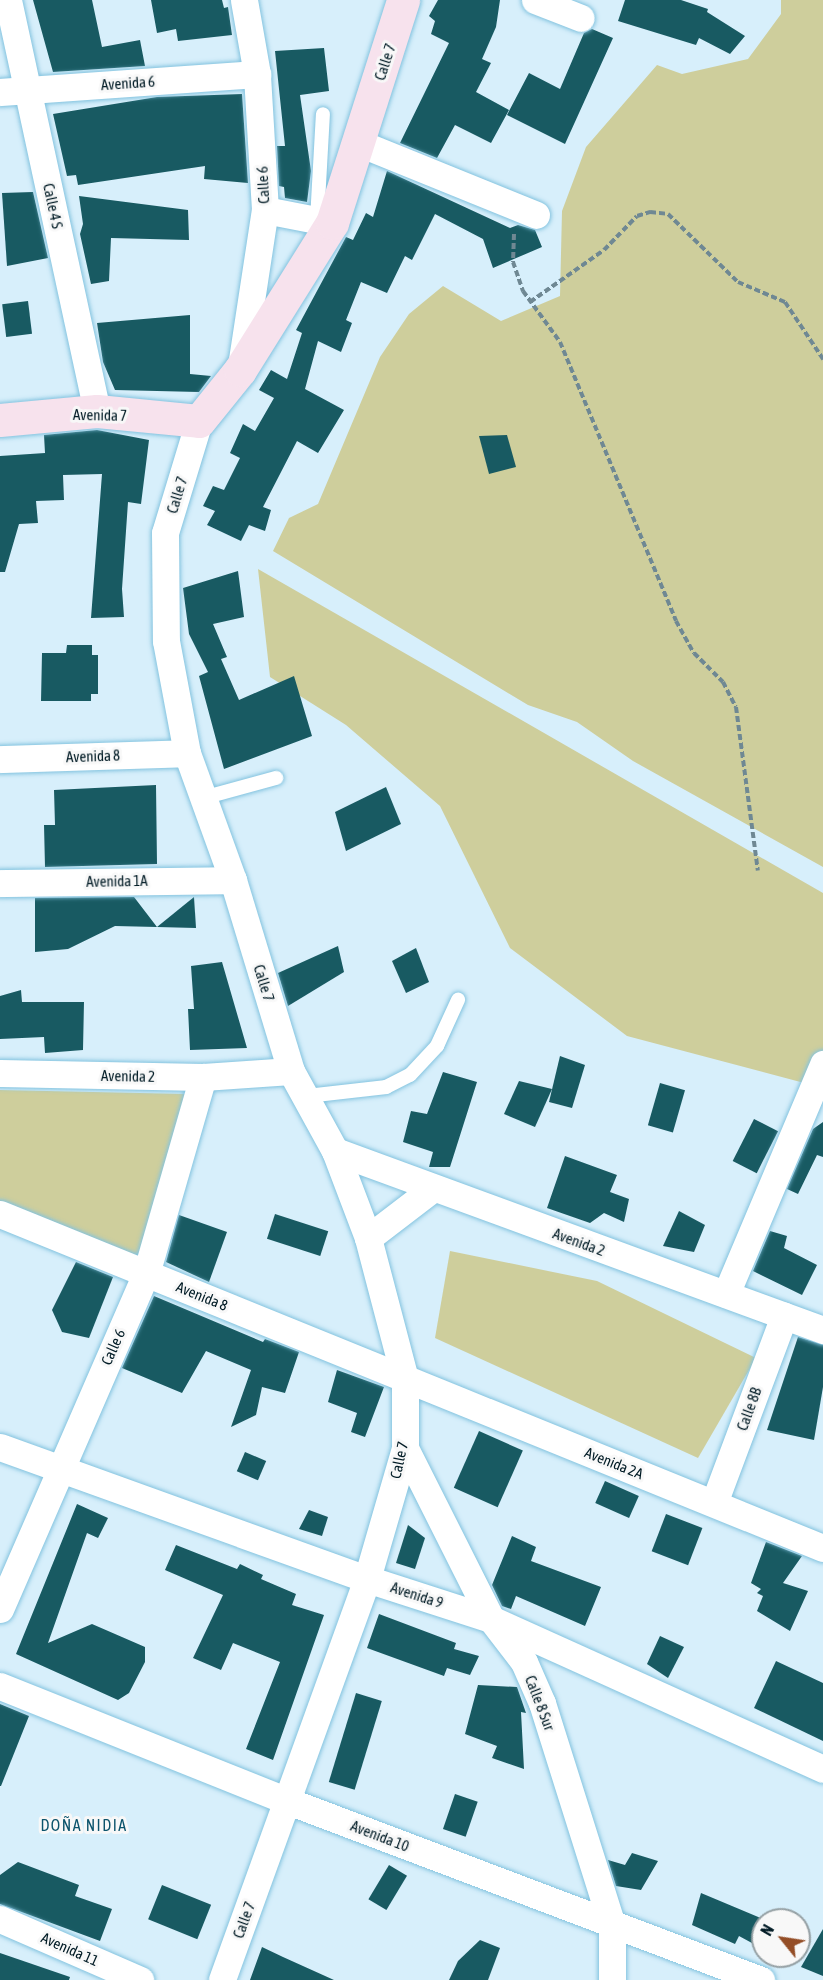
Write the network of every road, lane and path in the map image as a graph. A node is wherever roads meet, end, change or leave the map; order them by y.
1 (8, 0) edge
2 (244, 0) edge
3 (403, 0) edge
4 (535, 0) edge
5 (581, 18) dead end
6 (257, 74) junction
7 (28, 90) junction
8 (0, 92) edge
9 (323, 114) dead end
10 (358, 143) junction
11 (265, 210) junction
12 (525, 210) joint
13 (325, 222) junction
14 (530, 302) junction
15 (823, 359) edge
16 (240, 370) junction
17 (97, 411) junction
18 (0, 420) edge
19 (200, 421) junction
20 (187, 753) junction
21 (0, 759) edge
22 (276, 778) dead end
23 (203, 798) junction
24 (758, 871) dead end
25 (233, 880) junction
26 (0, 883) edge
27 (459, 1000) dead end
28 (823, 1064) edge
29 (291, 1071) junction
30 (0, 1073) edge
31 (203, 1077) junction
32 (308, 1096) junction
33 (335, 1151) junction
34 (432, 1189) junction
35 (0, 1214) edge
36 (368, 1238) junction
37 (146, 1274) junction
38 (726, 1294) junction
39 (784, 1316) junction
40 (823, 1330) edge
41 (405, 1378) junction
42 (0, 1447) edge
43 (405, 1448) junction
44 (60, 1470) junction
45 (714, 1503) junction
46 (823, 1548) edge
47 (367, 1579) junction
48 (0, 1609) edge
49 (491, 1619) junction
50 (0, 1686) edge
51 (823, 1769) edge
52 (288, 1801) junction
53 (0, 1919) edge
54 (612, 1925) junction
55 (140, 1980) edge
56 (222, 1980) edge
57 (612, 1980) edge
58 (761, 1980) edge

1 - 7 street, Calle 4 S
2 - 6 street, Calle 6
3 - 10 main road, Calle 7
4 - 5 street
6 - 7 street, Avenida 6
6 - 11 street, Calle 6
7 - 8 street, Avenida 6
7 - 17 street, Calle 4 S
9 - 13 lane
10 - 12 street
10 - 13 main road, Calle 7
11 - 13 street
11 - 16 street, Calle 6
12 - 14 path
13 - 16 main road, Calle 7
14 - 15 path
14 - 24 path
16 - 19 main road, Calle 7
17 - 18 main road, Avenida 7
17 - 19 main road, Avenida 7
19 - 20 street, Calle 7
20 - 21 street, Avenida 8
20 - 23 street, Calle 7
22 - 23 lane
23 - 25 street, Calle 7
25 - 26 street, Avenida 1A
25 - 29 street, Calle 7
27 - 32 lane
28 - 38 street
29 - 31 street, Avenida 2
29 - 32 street, Calle 7
30 - 31 street, Avenida 2
31 - 37 street, Calle 6
32 - 33 street, Calle 7
33 - 34 street, Avenida 2
33 - 36 street, Calle 7
34 - 36 street
34 - 38 street, Avenida 2
35 - 37 street, Avenida 8
36 - 41 street, Calle 7
37 - 41 street, Avenida 8
37 - 44 street, Calle 6
38 - 39 street, Avenida 2
39 - 40 street, Avenida 2
39 - 45 street, Calle 8B
41 - 43 street, Calle 7
41 - 45 street, Avenida 2A
42 - 44 street, Avenida 9
43 - 47 street, Calle 7
43 - 49 street, Calle 8 Sur
44 - 47 street, Avenida 9
44 - 48 street, Calle 6
45 - 46 street, Avenida 2A
47 - 49 street, Avenida 9
47 - 52 street, Calle 7
49 - 51 street, Avenida 9
49 - 54 street, Calle 8 Sur
50 - 52 street, Avenida 10
52 - 54 street, Avenida 10
52 - 56 street, Calle 7
53 - 55 street, Avenida 11
54 - 57 street, Calle 8 Sur
54 - 58 street, Avenida 10

